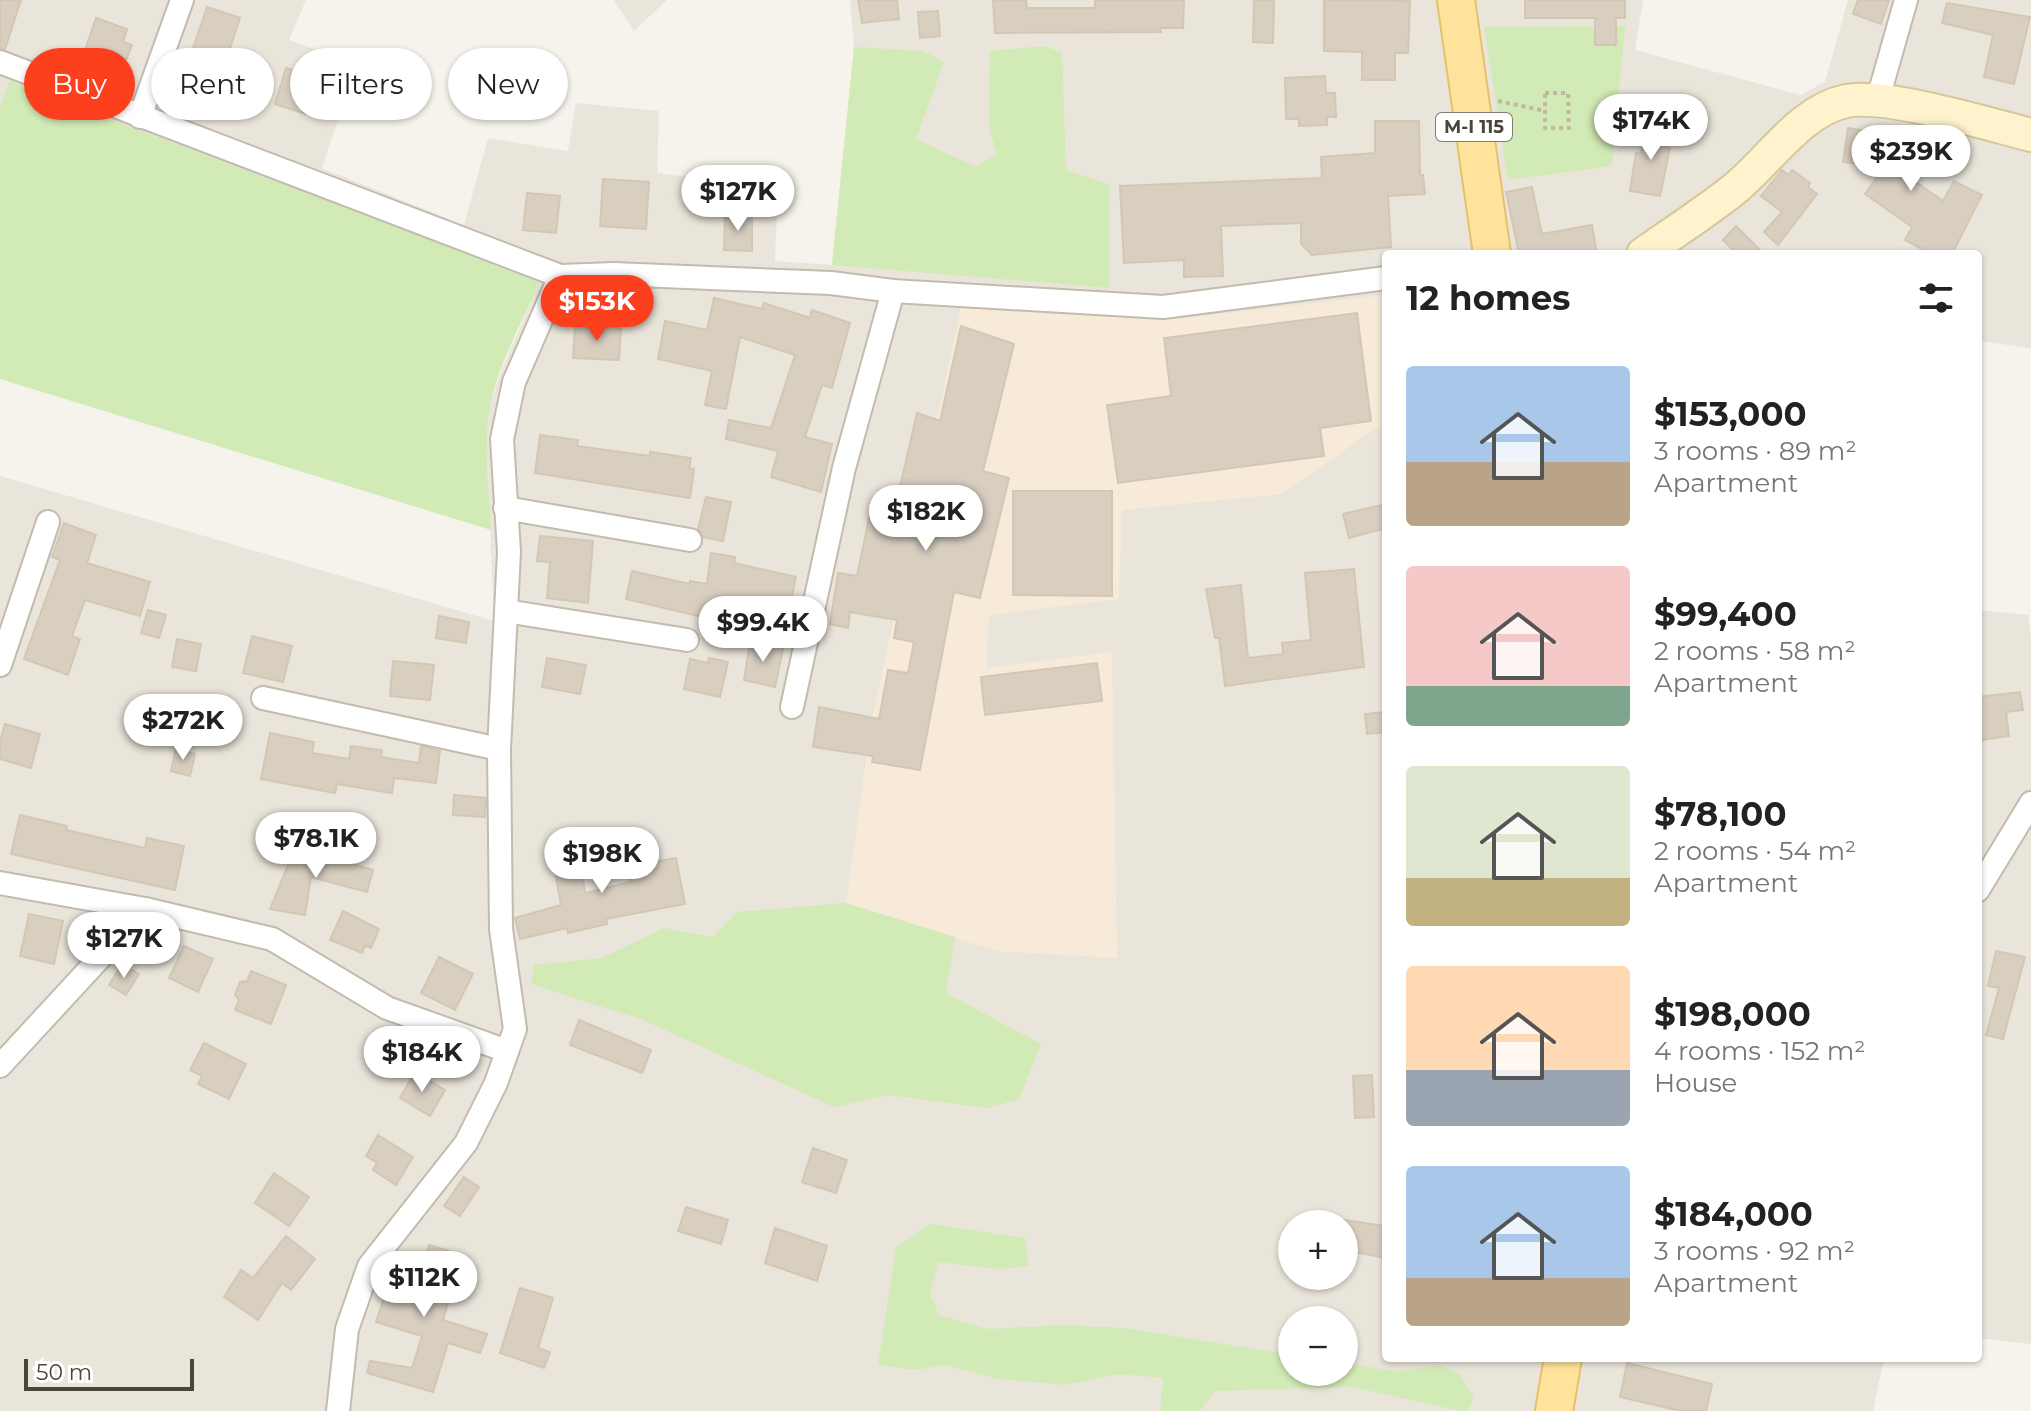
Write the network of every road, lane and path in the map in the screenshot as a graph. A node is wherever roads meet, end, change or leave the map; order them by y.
1 (182, 0) edge
2 (1456, 0) edge
3 (1906, 0) edge
4 (0, 62) edge
5 (1495, 100) dead end
6 (1877, 102) junction
7 (1546, 111) junction
8 (140, 117) junction
9 (2031, 135) edge
10 (1491, 250) edge
11 (1649, 250) edge
12 (560, 276) junction
13 (1382, 279) edge
14 (893, 291) junction
15 (505, 508) junction
16 (48, 522) dead end
17 (690, 540) dead end
18 (506, 611) junction
19 (687, 640) dead end
20 (0, 665) edge
21 (263, 698) dead end
22 (792, 707) dead end
23 (499, 749) junction
24 (2031, 803) edge
25 (0, 883) edge
26 (1982, 883) edge
27 (145, 909) junction
28 (507, 1051) junction
29 (0, 1066) edge
30 (1562, 1362) edge
31 (338, 1411) edge
32 (1554, 1411) edge

1 - 8 street
2 - 10 main road, M-I 115
3 - 6 street
4 - 8 street
5 - 7 path
6 - 9 street
6 - 11 street
7 - 7 path
8 - 12 street
12 - 14 street
12 - 15 street
13 - 14 street
14 - 22 street
15 - 17 street
15 - 18 street
16 - 20 street
18 - 19 street
18 - 23 street
21 - 23 street
23 - 28 street
24 - 26 street
25 - 27 street
27 - 28 street
27 - 29 street
28 - 31 street
30 - 32 main road

